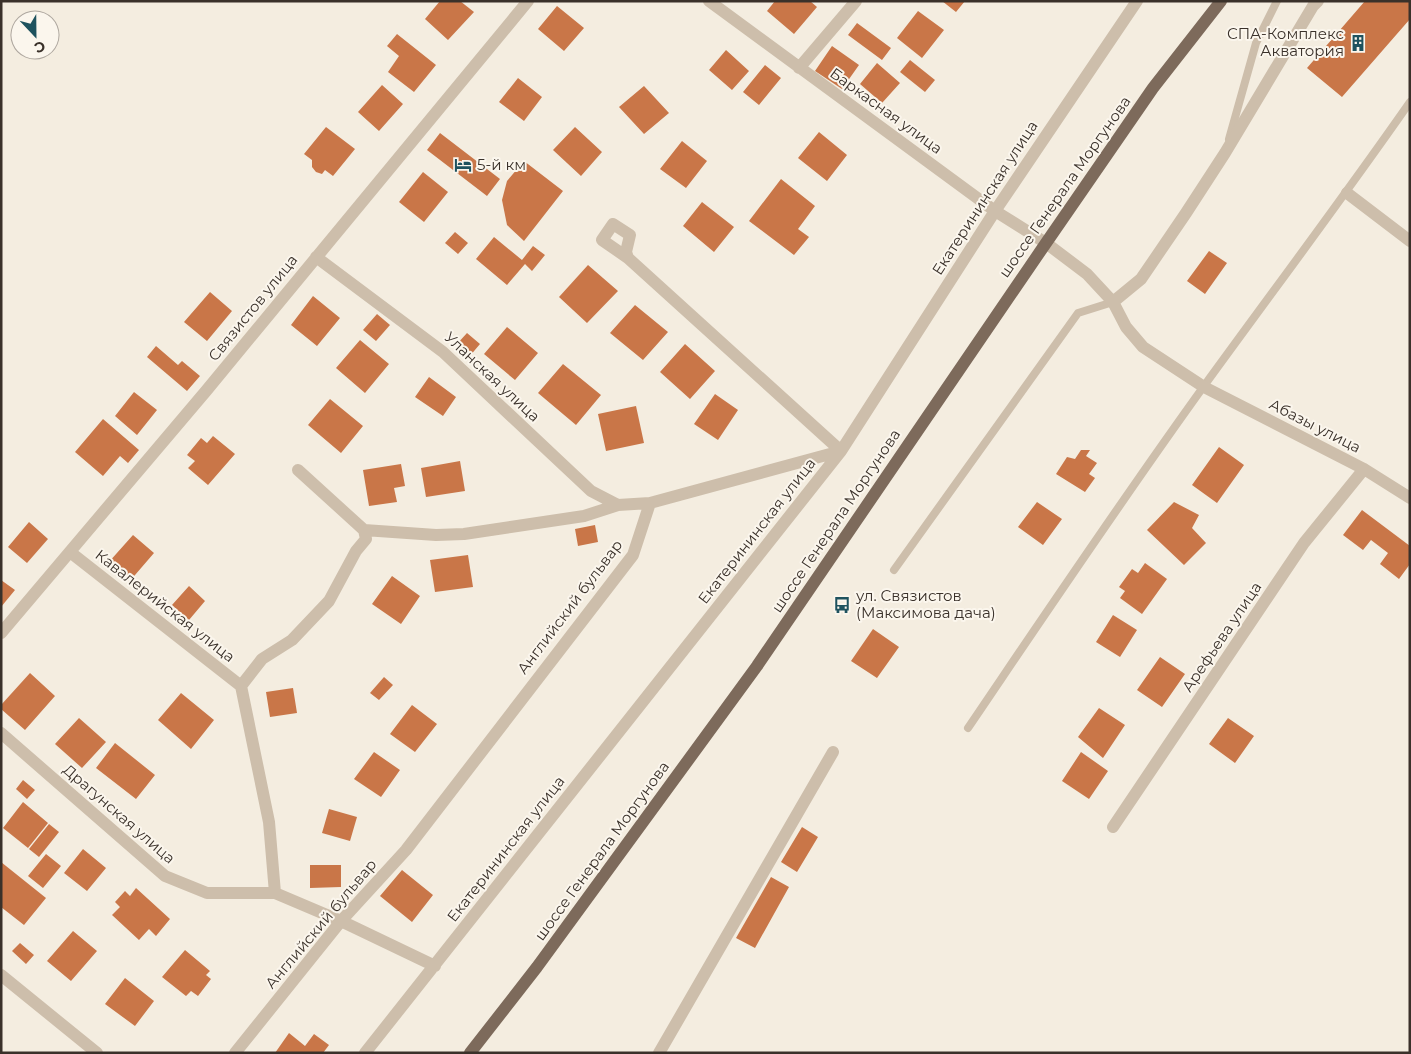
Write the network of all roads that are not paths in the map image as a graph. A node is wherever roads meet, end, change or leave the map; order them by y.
1 (528, 1) edge
2 (709, 1) edge
3 (856, 1) edge
4 (1137, 1) edge
5 (1221, 1) edge
6 (1277, 1) edge
7 (1318, 1) edge
8 (799, 68) junction
9 (1410, 102) edge
10 (1225, 153) junction
11 (1347, 193) junction
12 (995, 211) junction
13 (1410, 240) edge
14 (1046, 243) junction
15 (316, 257) junction
16 (628, 258) dead end
17 (1114, 302) junction
18 (1204, 387) junction
19 (841, 451) junction
20 (1364, 469) junction
21 (298, 470) dead end
22 (1410, 498) edge
23 (650, 503) junction
24 (618, 505) junction
25 (364, 530) junction
26 (70, 552) junction
27 (894, 570) dead end
28 (1, 633) edge
29 (241, 686) junction
30 (968, 728) dead end
31 (1, 733) edge
32 (833, 752) dead end
33 (1113, 827) dead end
34 (275, 893) junction
35 (341, 921) junction
36 (434, 966) junction
37 (1, 975) edge
38 (97, 1053) edge
39 (235, 1053) edge
40 (365, 1053) edge
41 (470, 1053) edge
42 (659, 1053) edge

1 - 15 street, Связистов улица
2 - 8 street, Баркасная улица
3 - 8 street
4 - 12 street, Екатерининская улица
5 - 14 main road, шоссе Генерала Моргунова
6 - 10 lane
7 - 10 street
8 - 12 street, Баркасная улица
9 - 11 lane
10 - 17 street
11 - 13 street
11 - 18 lane
12 - 14 street, Баркасная улица
12 - 19 street, Екатерининская улица
14 - 17 street, Баркасная улица
14 - 41 main road, шоссе Генерала Моргунова
15 - 24 street, Уланская улица
15 - 26 street, Связистов улица
16 - 19 street
17 - 18 street, Абазы улица
17 - 27 lane
18 - 20 street, Абазы улица
18 - 30 lane
19 - 23 street
19 - 36 street, Екатерининская улица
20 - 22 street, Абазы улица
20 - 33 street, Арефьева улица
21 - 25 street
23 - 24 street
23 - 35 street, Английский бульвар
24 - 25 street
25 - 29 street
26 - 28 street, Связистов улица
26 - 29 street, Кавалерийская улица
29 - 34 street
31 - 34 street, Драгунская улица
32 - 42 street
34 - 35 street, Драгунская улица
35 - 36 street, Драгунская улица
35 - 39 street, Английский бульвар
36 - 40 street, Екатерининская улица
37 - 38 street

